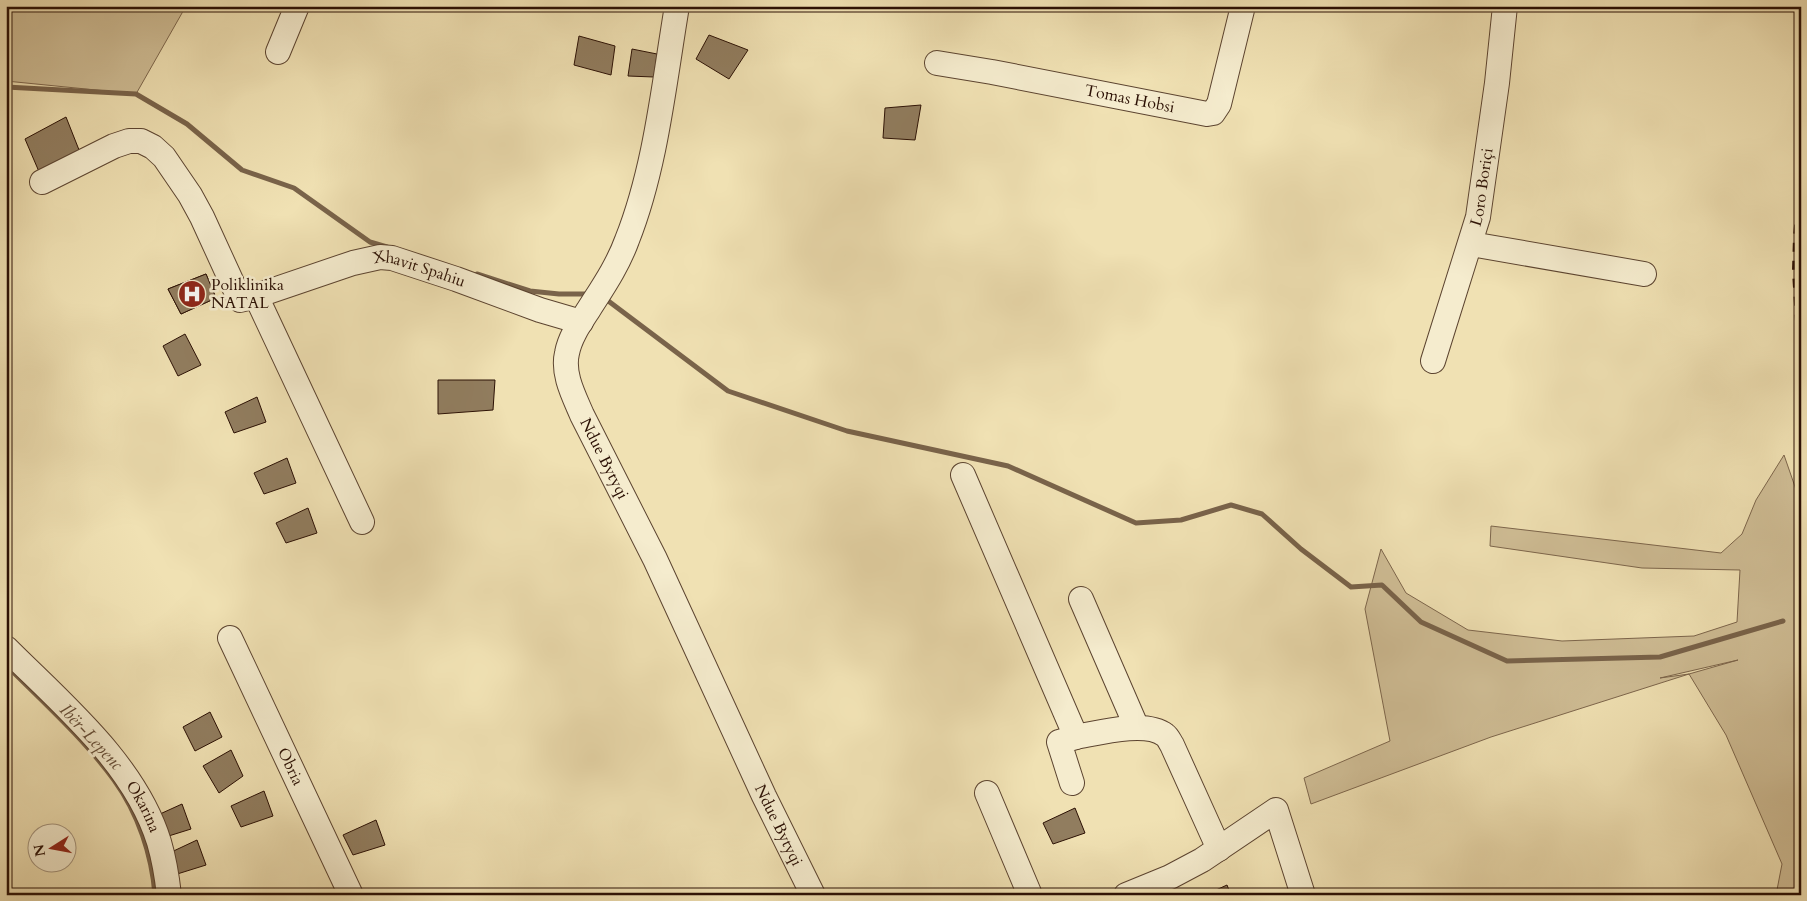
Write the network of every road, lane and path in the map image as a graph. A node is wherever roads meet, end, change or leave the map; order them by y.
1 (297, 6) edge
2 (677, 6) edge
3 (1244, 6) edge
4 (1505, 6) edge
5 (278, 52) dead end
6 (937, 63) dead end
7 (42, 182) dead end
8 (1471, 244) junction
9 (1644, 274) dead end
10 (256, 296) junction
11 (581, 322) junction
12 (1433, 362) dead end
13 (963, 475) dead end
14 (362, 522) dead end
15 (1081, 599) dead end
16 (230, 638) dead end
17 (6, 648) edge
18 (1137, 728) junction
19 (1076, 737) junction
20 (1072, 783) dead end
21 (986, 793) dead end
22 (1219, 848) junction
23 (169, 895) edge
24 (351, 895) edge
25 (813, 895) edge
26 (1030, 895) edge
27 (1126, 895) edge
28 (1303, 895) edge

1 - 5 street
2 - 11 street, Ndue Bytyqi
3 - 6 street, Tomas Hobsi
4 - 8 street, Loro Boriçi
7 - 10 street, Xhavit Spahiu
8 - 9 street
8 - 12 street, Loro Boriçi
10 - 11 street, Xhavit Spahiu
10 - 14 street
11 - 25 street, Ndue Bytyqi
13 - 19 street
15 - 18 street
16 - 24 street, Obria
17 - 23 street, Okarina
18 - 19 street
18 - 22 street
19 - 20 street
21 - 26 street
22 - 27 street
22 - 28 street

